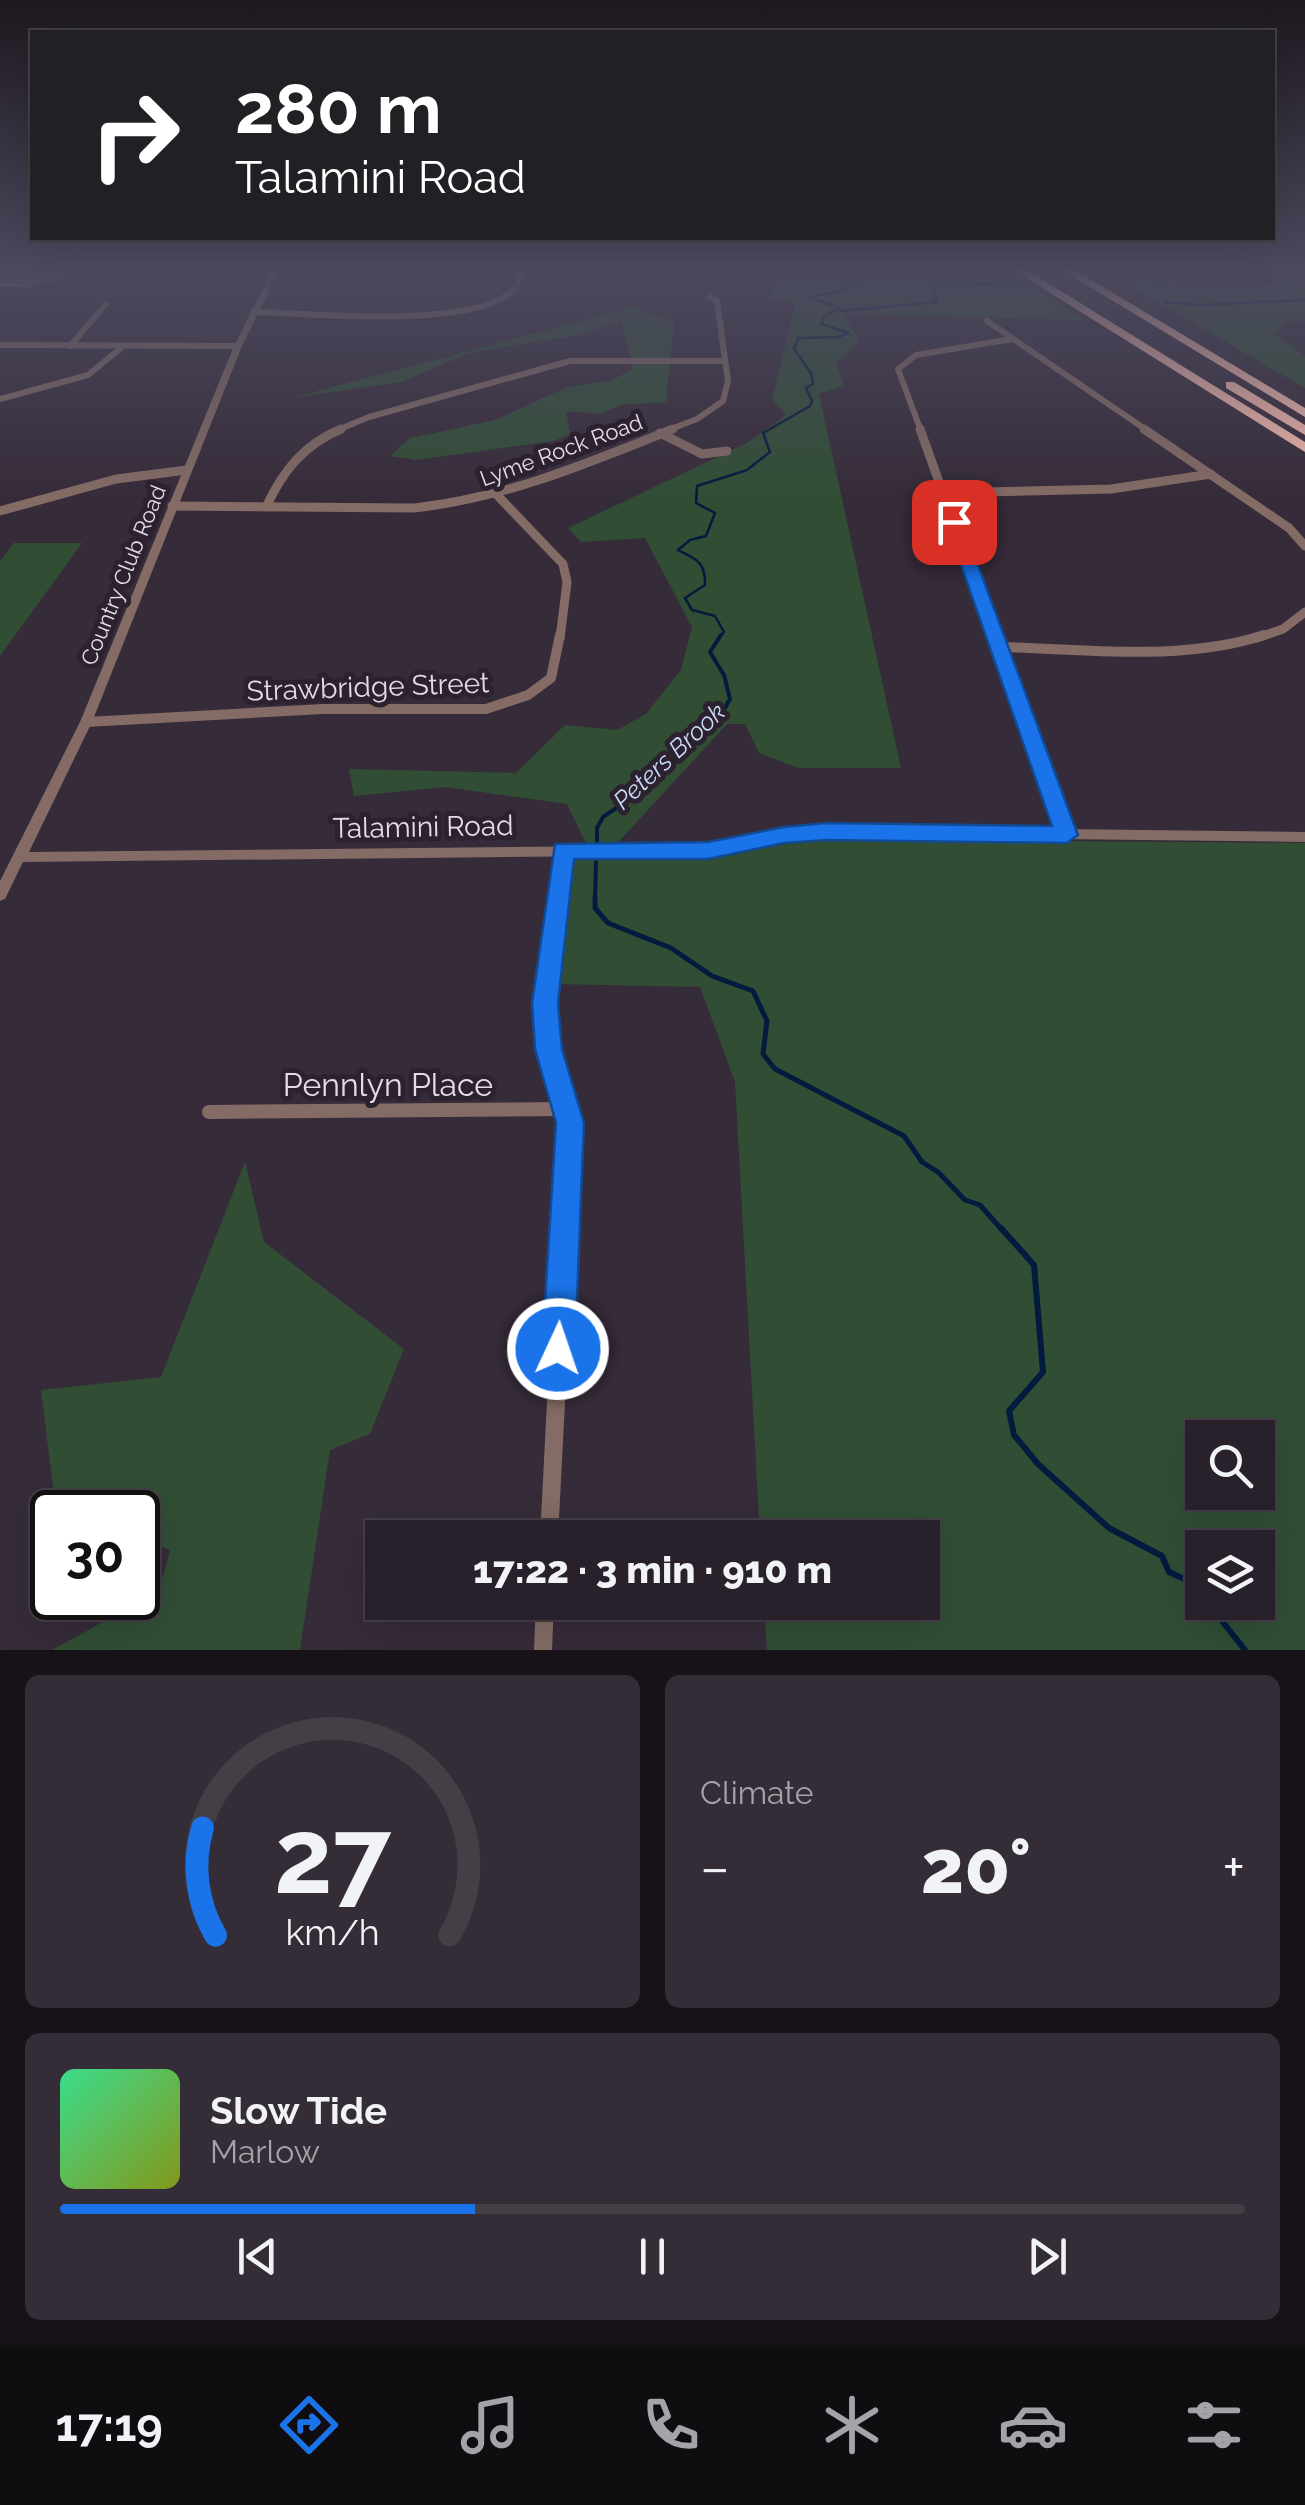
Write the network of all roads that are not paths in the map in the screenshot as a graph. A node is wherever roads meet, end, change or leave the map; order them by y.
1 (723, 344) edge
2 (982, 344) edge
3 (1019, 344) edge
4 (1138, 344) edge
5 (1162, 344) edge
6 (1189, 344) edge
7 (1194, 344) edge
8 (1214, 344) edge
9 (0, 346) edge
10 (70, 346) joint
11 (122, 346) junction
12 (238, 346) joint
13 (725, 361) junction
14 (1305, 398) edge
15 (0, 399) edge
16 (1305, 406) edge
17 (1305, 414) edge
18 (1305, 431) edge
19 (660, 433) junction
20 (1305, 448) edge
21 (727, 451) dead end
22 (187, 470) junction
23 (1211, 474) junction
24 (942, 493) junction
25 (496, 494) junction
26 (172, 506) junction
27 (266, 507) junction
28 (0, 511) edge
29 (1305, 546) edge
30 (1304, 614) edge
31 (1000, 647) junction
32 (86, 722) junction
33 (1067, 835) junction
34 (1305, 837) edge
35 (563, 850) junction
36 (20, 856) junction
37 (0, 895) edge
38 (567, 1109) junction
39 (209, 1112) dead end
40 (550, 1520) edge
41 (545, 1620) edge
42 (543, 1650) edge

1 - 13 street, Lyme Rock Road
2 - 24 street
3 - 23 street
4 - 20 highway
5 - 18 highway
6 - 17 highway
7 - 16 highway
8 - 14 highway
9 - 10 street
10 - 11 street
11 - 12 street
11 - 15 street
12 - 22 street, Country Club Road
13 - 19 street, Lyme Rock Road
13 - 27 street
19 - 21 street
19 - 25 street, Lyme Rock Road
22 - 26 street, Country Club Road
22 - 28 street
23 - 24 street
23 - 29 street
24 - 31 street
25 - 27 street, Lyme Rock Road
25 - 32 street, Strawbridge Street
26 - 27 street, Lyme Rock Road
26 - 32 street, Country Club Road
30 - 31 street
31 - 33 street
32 - 36 street, Country Club Road
33 - 34 street, Talamini Road
33 - 35 street, Talamini Road
35 - 36 street, Talamini Road
35 - 38 street
36 - 37 street, Country Club Road
38 - 39 street, Pennlyn Place
38 - 40 street
41 - 42 street

